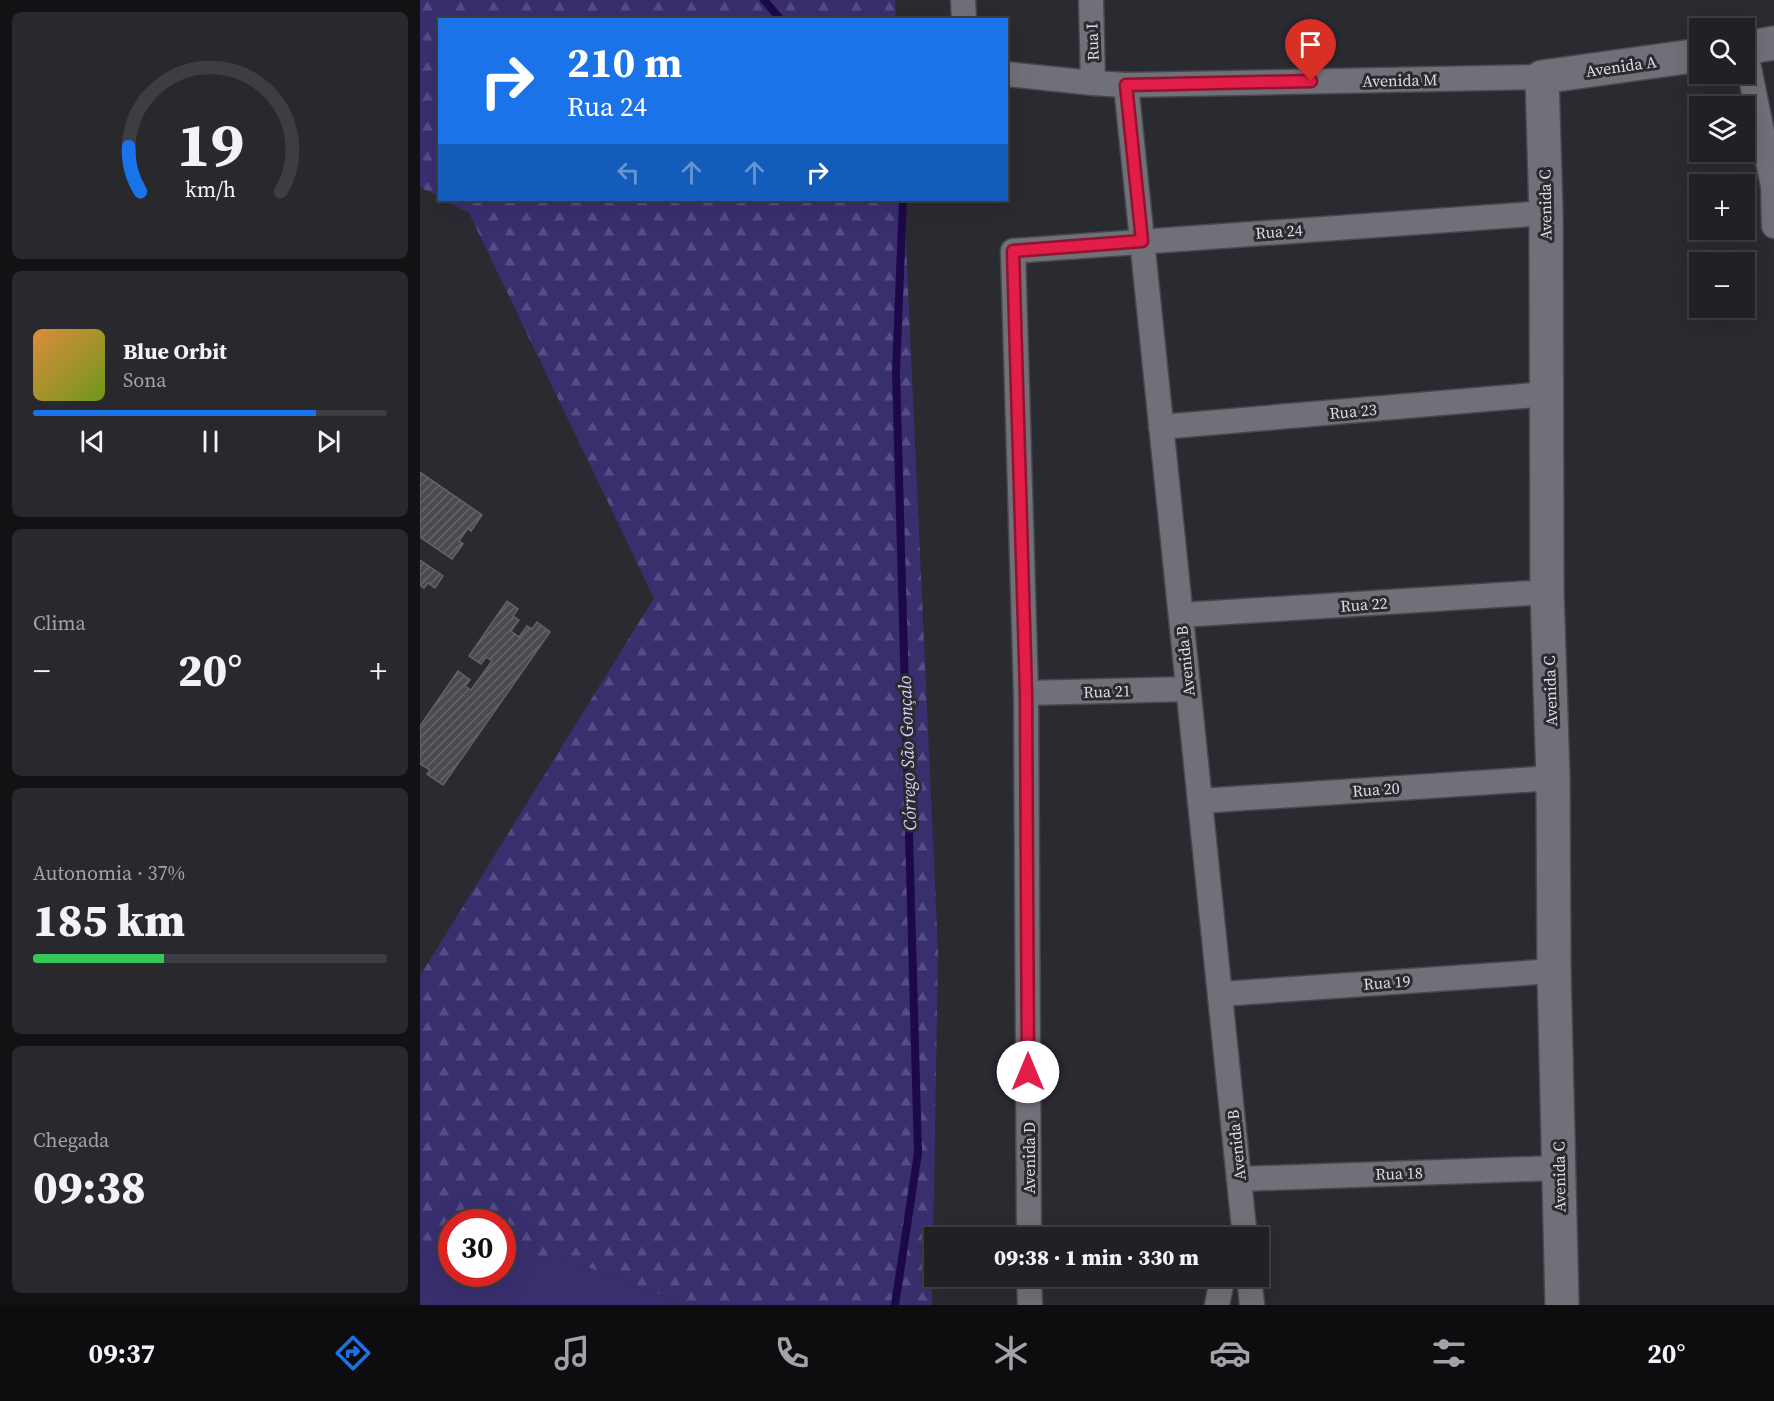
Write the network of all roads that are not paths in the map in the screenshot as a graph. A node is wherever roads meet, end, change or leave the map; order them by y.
1 (963, 0) edge
2 (1091, 0) edge
3 (964, 18) edge
4 (1774, 44) edge
5 (1755, 47) edge
6 (1689, 57) edge
7 (1008, 74) edge
8 (1542, 77) junction
9 (1093, 83) junction
10 (1753, 84) edge
11 (1126, 85) junction
12 (1774, 186) edge
13 (1546, 213) junction
14 (1774, 226) edge
15 (1142, 241) junction
16 (1013, 251) joint
17 (1546, 394) junction
18 (1161, 427) junction
19 (1547, 592) junction
20 (1181, 615) junction
21 (1188, 689) junction
22 (1026, 693) junction
23 (1553, 778) junction
24 (1200, 801) junction
25 (1554, 971) junction
26 (1220, 994) junction
27 (1558, 1168) junction
28 (1239, 1179) junction
29 (1029, 1227) edge
30 (1242, 1227) edge
31 (1029, 1287) edge
32 (1221, 1287) edge
33 (1250, 1287) edge
34 (1030, 1305) edge
35 (1217, 1305) edge
36 (1252, 1305) edge
37 (1562, 1305) edge

1 - 3 street
2 - 9 street, Rua I
4 - 5 street
6 - 8 street, Avenida A
7 - 9 street, Avenida M
8 - 11 street, Avenida M
8 - 13 street, Avenida C
9 - 11 street, Avenida M
10 - 12 street
11 - 15 street, Avenida B
12 - 14 street
13 - 15 street, Rua 24
13 - 17 street, Avenida C
15 - 16 street, Rua 24
15 - 18 street, Avenida B
16 - 22 street, Avenida D
17 - 18 street, Rua 23
17 - 19 street, Avenida C
18 - 20 street, Avenida B
19 - 20 street, Rua 22
19 - 23 street, Avenida C
20 - 21 street, Avenida B
21 - 22 street, Rua 21
21 - 24 street, Avenida B
22 - 29 street, Avenida D
23 - 24 street, Rua 20
23 - 25 street, Avenida C
24 - 26 street, Avenida B
25 - 26 street, Rua 19
25 - 27 street, Avenida C
26 - 28 street, Avenida B
27 - 28 street, Rua 18
27 - 37 street, Avenida C
28 - 30 street, Avenida B
31 - 34 street
32 - 35 street
33 - 36 street

